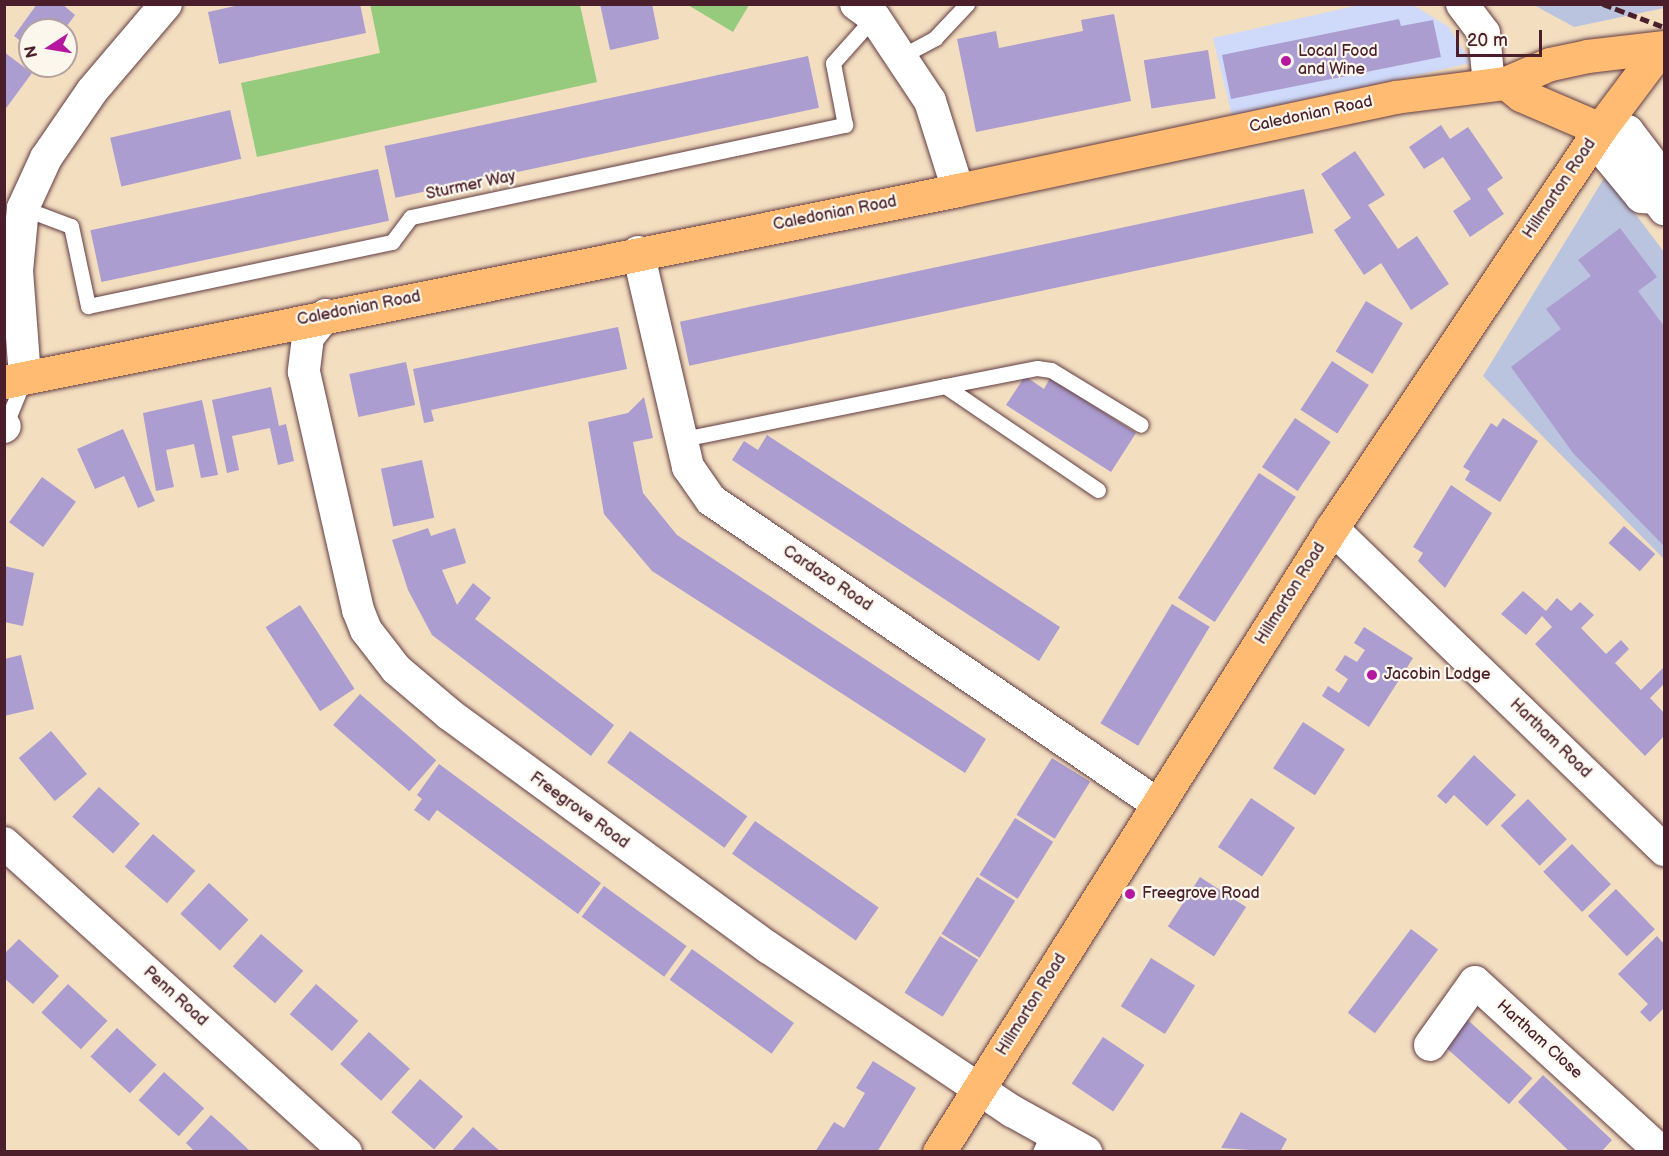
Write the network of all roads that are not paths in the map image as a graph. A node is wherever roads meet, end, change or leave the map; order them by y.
1 (166, 4) edge
2 (968, 4) edge
3 (1462, 4) edge
4 (865, 11) edge
5 (1662, 48) edge
6 (900, 57) junction
7 (1497, 84) junction
8 (1600, 129) junction
9 (958, 190) junction
10 (1660, 202) edge
11 (23, 208) junction
12 (638, 252) junction
13 (326, 315) junction
14 (15, 380) edge
15 (945, 386) junction
16 (1141, 425) dead end
17 (5, 427) edge
18 (682, 439) junction
19 (1098, 490) dead end
20 (1332, 528) junction
21 (1159, 805) junction
22 (1665, 850) edge
23 (9, 855) edge
24 (1430, 1045) dead end
25 (978, 1089) junction
26 (1045, 1142) edge
27 (346, 1152) edge
28 (939, 1152) edge
29 (1086, 1152) edge
30 (1661, 1152) edge

1 - 11 street
2 - 6 lane
3 - 7 street
4 - 6 street
4 - 11 lane, Sturmer Way
5 - 7 main road, Caledonian Road
5 - 8 main road, Hillmarton Road
6 - 9 street
7 - 8 main road
7 - 9 main road, Caledonian Road
8 - 10 street
8 - 20 main road, Hillmarton Road
9 - 12 main road, Caledonian Road
11 - 14 street
12 - 13 main road, Caledonian Road
12 - 18 street, Cardozo Road
13 - 14 main road, Caledonian Road
13 - 25 street, Freegrove Road
14 - 17 lane
15 - 16 lane
15 - 18 lane
15 - 19 lane
18 - 21 street, Cardozo Road
20 - 21 main road, Hillmarton Road
20 - 22 street, Hartham Road
21 - 25 main road, Hillmarton Road
23 - 27 street, Penn Road
24 - 30 street, Hartham Close
25 - 26 street, Freegrove Road
25 - 28 main road, Hillmarton Road
26 - 29 street, Freegrove Road

